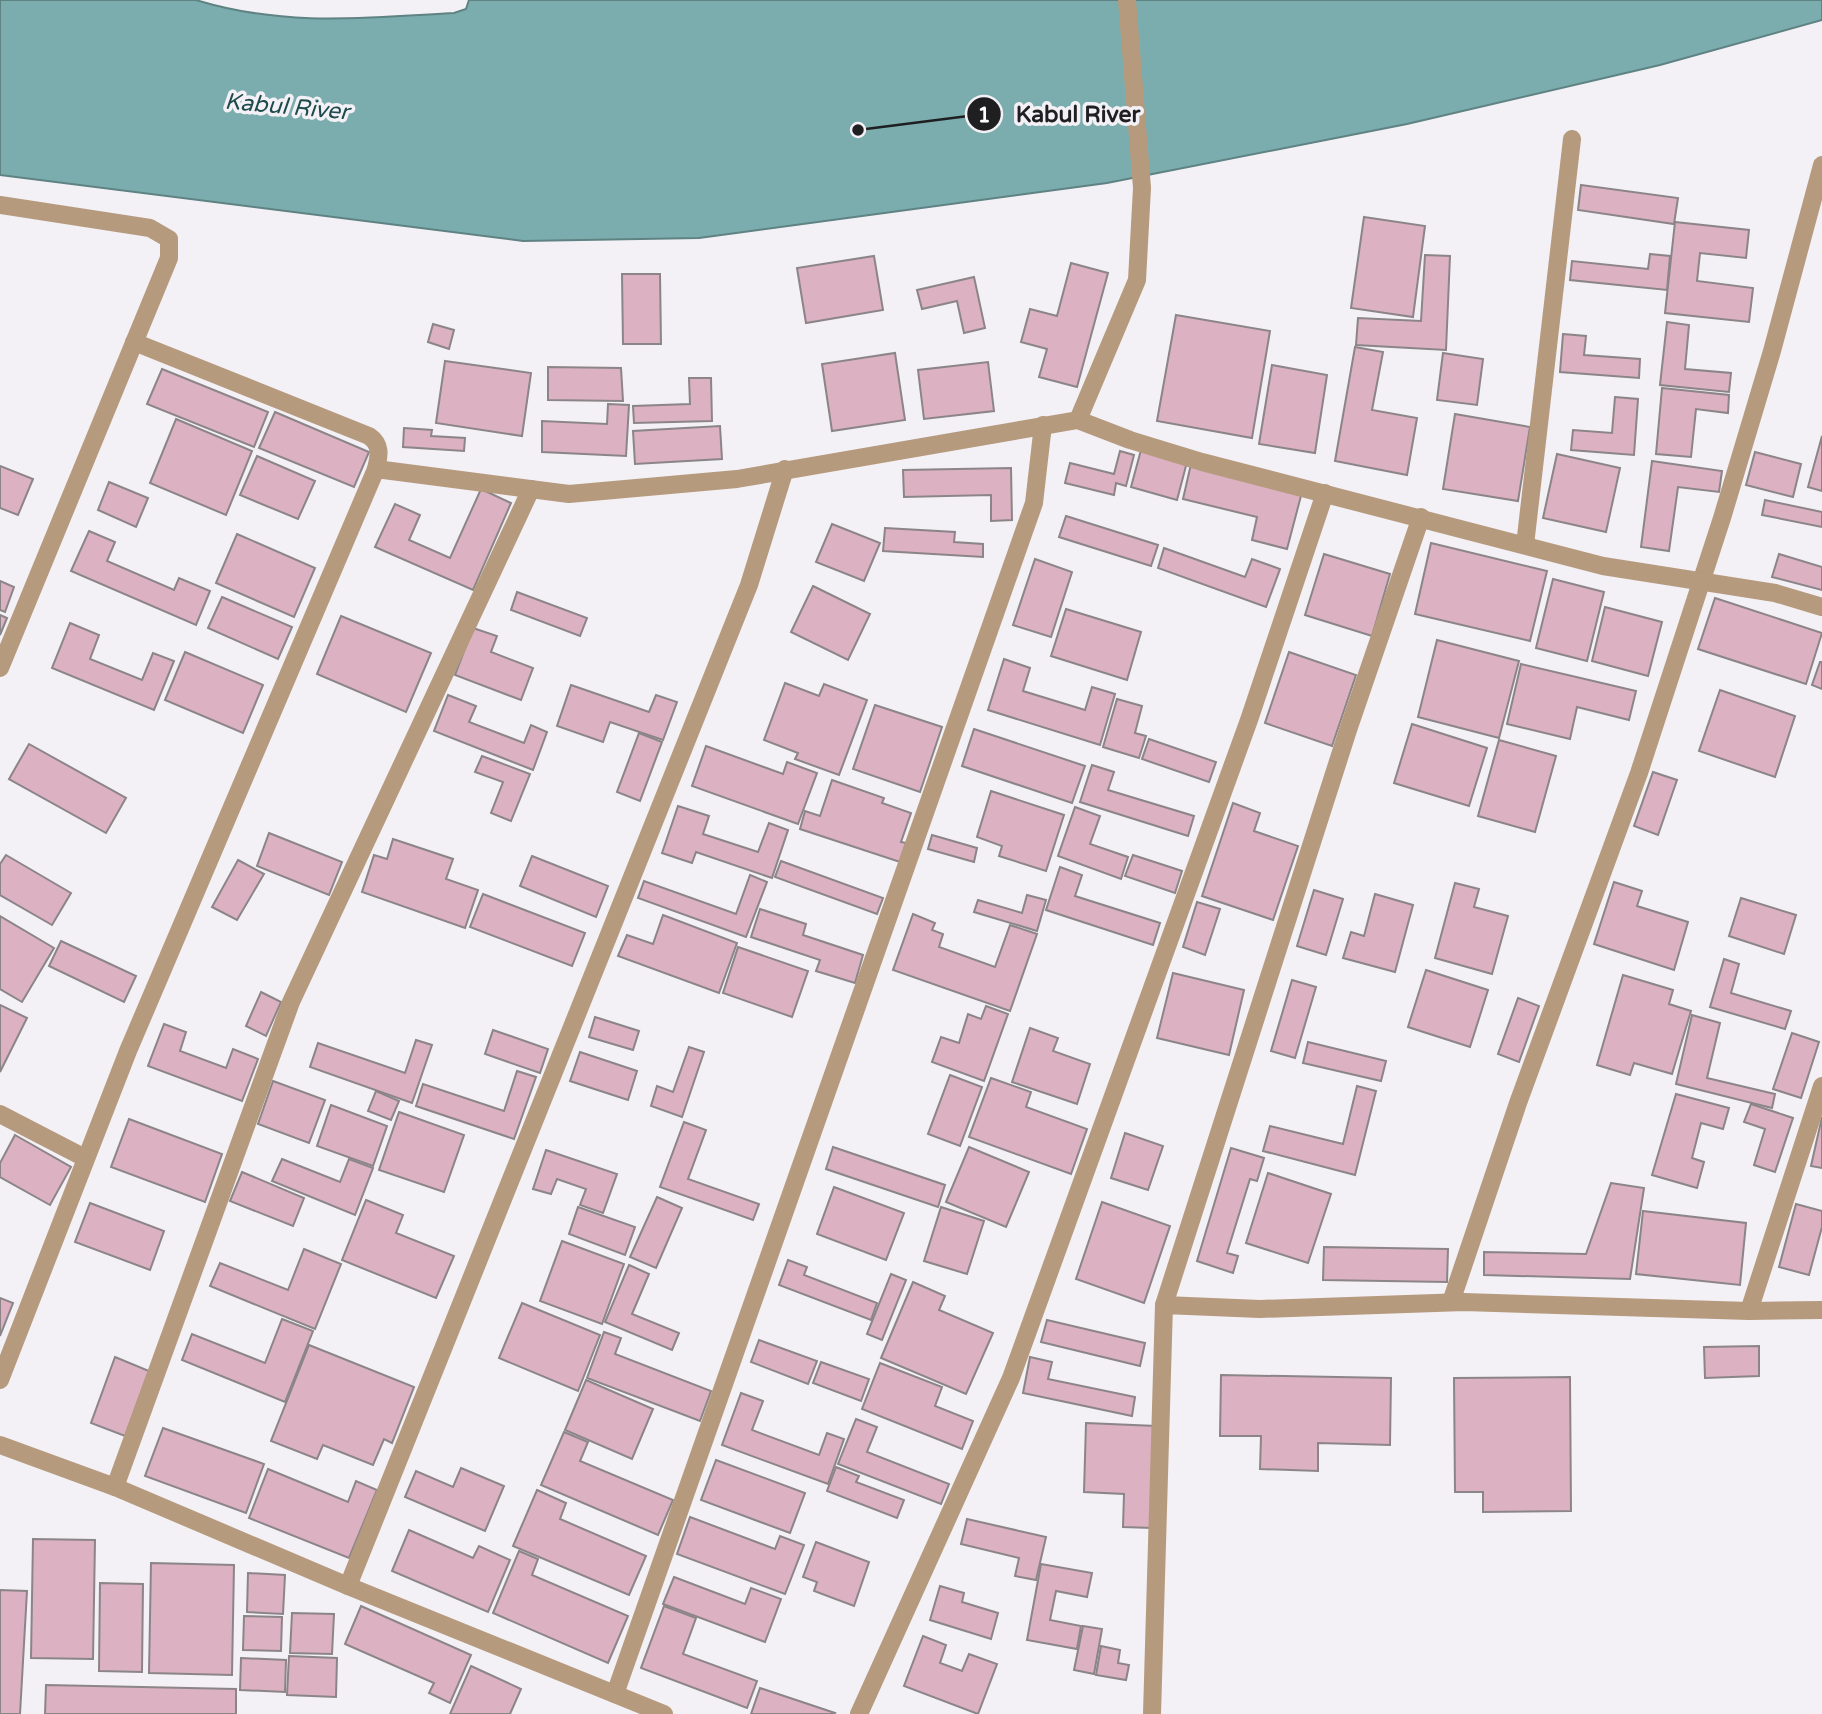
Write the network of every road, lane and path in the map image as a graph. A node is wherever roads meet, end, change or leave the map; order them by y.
1 (1127, 0) edge
2 (1572, 139) dead end
3 (1822, 165) edge
4 (0, 205) edge
5 (134, 342) junction
6 (1078, 420) junction
7 (1043, 425) junction
8 (376, 469) junction
9 (785, 469) junction
10 (531, 489) junction
11 (1325, 493) junction
12 (1420, 517) junction
13 (1525, 545) junction
14 (1700, 582) junction
15 (1822, 607) edge
16 (0, 668) edge
17 (1822, 1086) edge
18 (0, 1114) edge
19 (85, 1158) junction
20 (1451, 1302) junction
21 (1164, 1306) junction
22 (1822, 1310) edge
23 (1749, 1311) junction
24 (0, 1380) edge
25 (0, 1446) edge
26 (115, 1487) junction
27 (348, 1586) junction
28 (615, 1695) junction
29 (664, 1714) edge
30 (859, 1714) edge
31 (1152, 1714) edge

1 - 6 street
2 - 13 street
3 - 14 street
4 - 5 street
5 - 8 street
5 - 16 street
6 - 7 street
6 - 11 street
7 - 9 street
7 - 28 street
8 - 10 street
8 - 19 street
9 - 10 street
9 - 27 street
10 - 26 street
11 - 12 street
11 - 30 street
12 - 13 street
12 - 21 street
13 - 14 street
14 - 15 street
14 - 20 street
17 - 23 street
18 - 19 street
19 - 24 street
20 - 21 street
20 - 23 street
21 - 31 street
22 - 23 street
25 - 26 street
26 - 27 street
27 - 28 street
28 - 29 street

